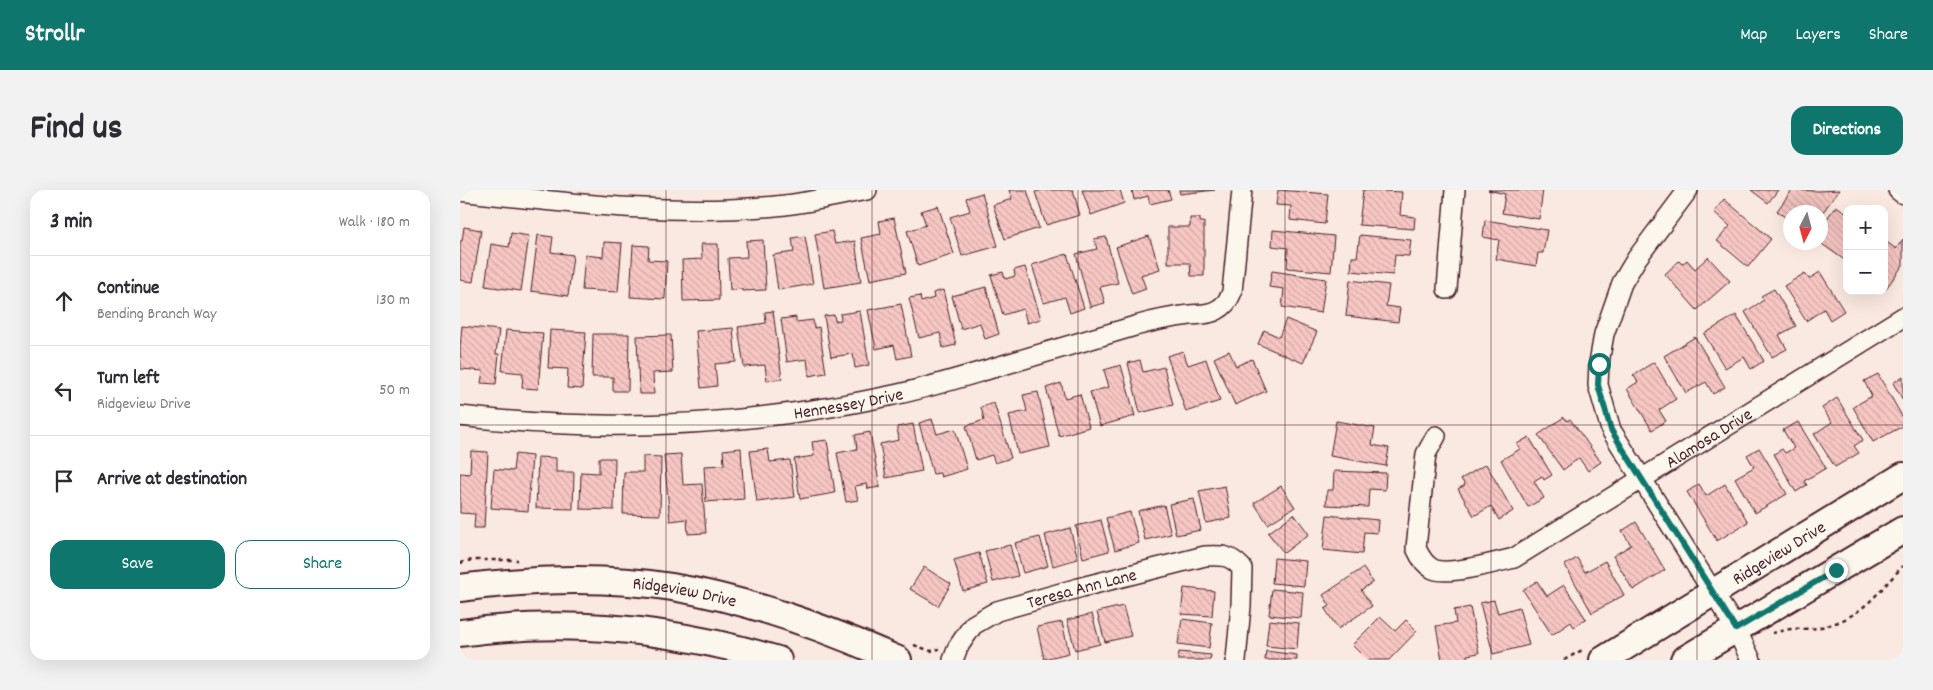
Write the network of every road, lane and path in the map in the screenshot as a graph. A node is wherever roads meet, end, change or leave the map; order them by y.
1 (867, 190) edge
2 (1242, 190) edge
3 (1455, 190) edge
4 (1688, 190) edge
5 (1898, 190) edge
6 (460, 191) edge
7 (1903, 194) edge
8 (1447, 289) dead end
9 (1903, 317) edge
10 (460, 416) edge
11 (1436, 436) dead end
12 (1903, 476) edge
13 (1641, 478) junction
14 (1903, 530) edge
15 (1903, 566) edge
16 (460, 588) edge
17 (1713, 593) junction
18 (1736, 629) junction
19 (460, 633) edge
20 (1770, 633) dead end
21 (778, 660) edge
22 (898, 660) edge
23 (953, 660) edge
24 (1236, 660) edge
25 (1603, 660) edge
26 (1684, 660) edge
27 (1751, 660) edge

1 - 6 street
2 - 10 street, Hennessey Drive
3 - 8 street
4 - 13 street
5 - 7 street
9 - 13 street, Alamosa Drive
11 - 13 street, Alamosa Drive
12 - 17 main road, Ridgeview Drive
13 - 17 street
14 - 18 main road
15 - 20 path
16 - 22 main road, Ridgeview Drive
17 - 18 street
17 - 25 main road, Ridgeview Drive
18 - 26 main road
18 - 27 street
19 - 21 main road
23 - 24 street, Teresa Ann Lane

